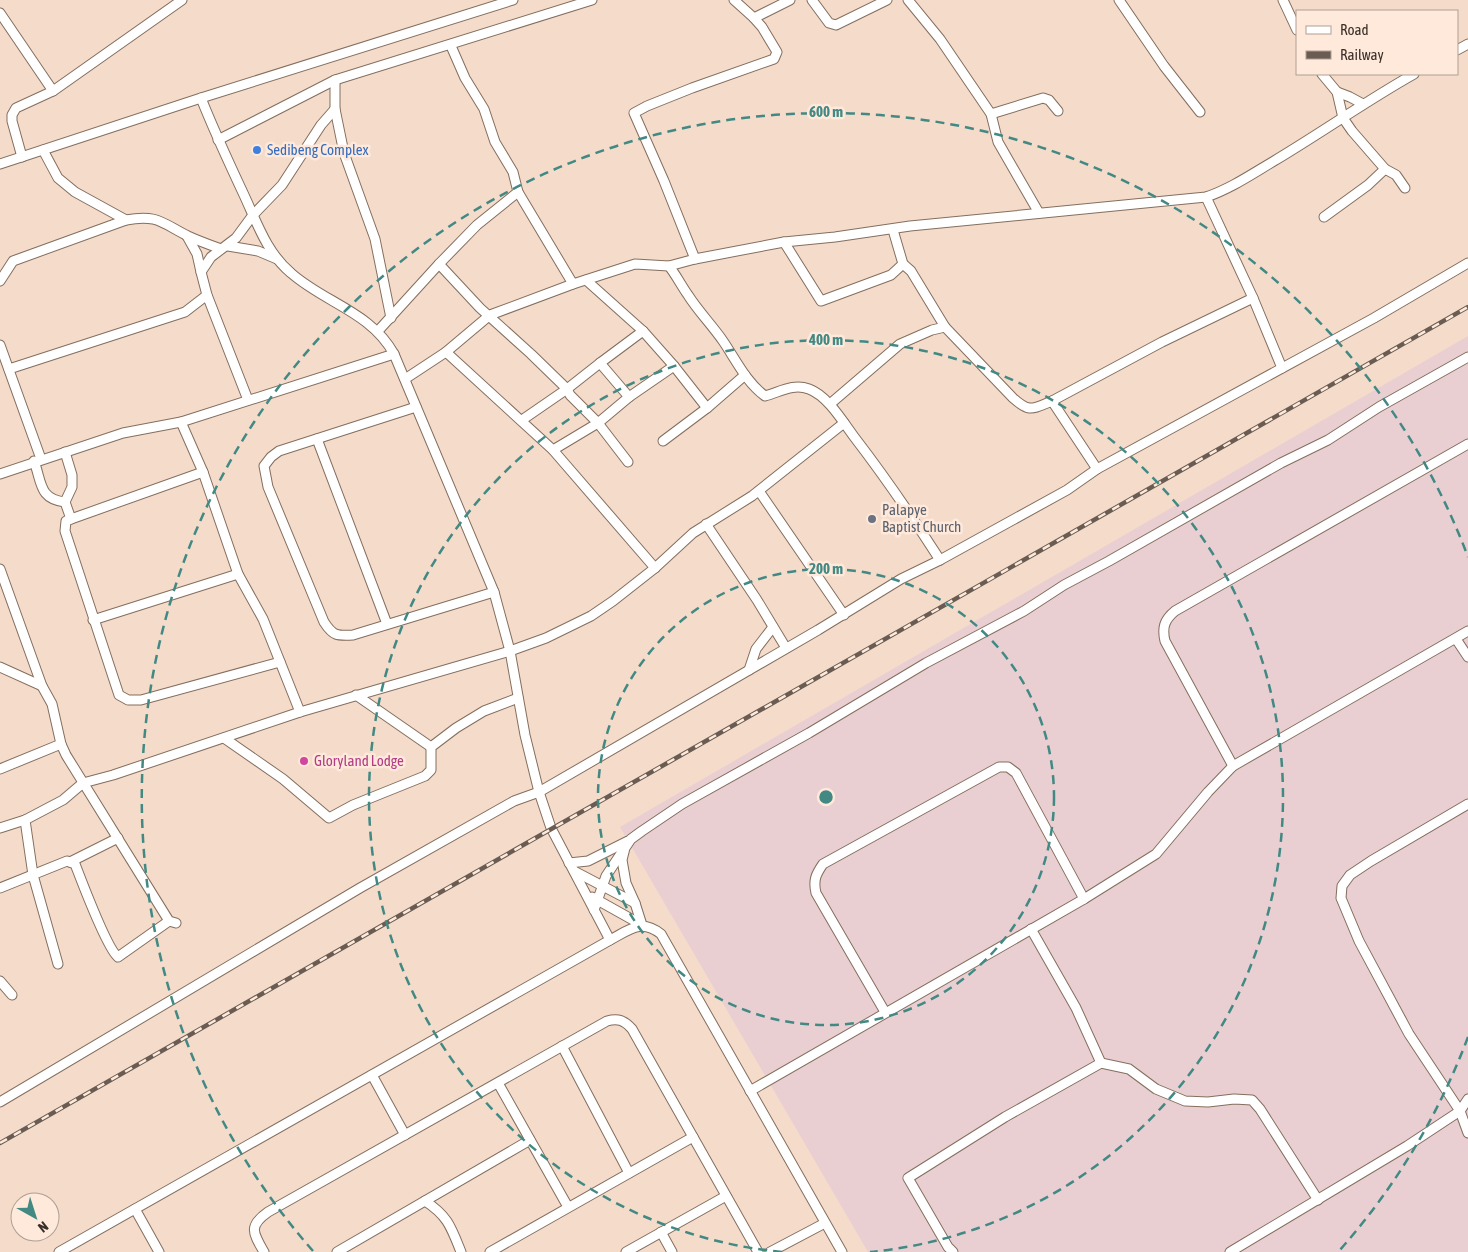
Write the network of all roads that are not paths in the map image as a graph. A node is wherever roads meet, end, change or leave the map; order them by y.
1 (182, 0) edge
2 (513, 0) edge
3 (592, 0) edge
4 (734, 0) edge
5 (787, 0) edge
6 (812, 0) edge
7 (887, 0) edge
8 (908, 0) edge
9 (1120, 0) edge
10 (1283, 0) edge
11 (0, 13) edge
12 (754, 18) junction
13 (1296, 28) edge
14 (451, 46) junction
15 (1323, 75) edge
16 (1412, 75) edge
17 (335, 80) junction
18 (53, 91) junction
19 (1337, 92) junction
20 (201, 98) junction
21 (1363, 104) junction
22 (335, 109) junction
23 (1058, 111) dead end
24 (1200, 112) dead end
25 (991, 114) junction
26 (1343, 118) junction
27 (218, 140) junction
28 (43, 150) junction
29 (22, 157) junction
30 (0, 164) edge
31 (1385, 169) junction
32 (1405, 188) dead end
33 (518, 192) junction
34 (1206, 197) junction
35 (1039, 213) junction
36 (253, 215) junction
37 (1324, 217) dead end
38 (126, 220) junction
39 (893, 230) junction
40 (188, 236) junction
41 (784, 242) junction
42 (224, 248) junction
43 (277, 259) junction
44 (695, 259) junction
45 (1468, 263) edge
46 (439, 264) junction
47 (903, 264) junction
48 (669, 266) junction
49 (201, 272) junction
50 (0, 280) edge
51 (586, 280) junction
52 (574, 284) junction
53 (207, 295) junction
54 (1253, 298) junction
55 (490, 315) junction
56 (391, 318) junction
57 (945, 327) junction
58 (378, 331) junction
59 (643, 331) junction
60 (0, 345) edge
61 (446, 352) junction
62 (394, 354) junction
63 (1468, 358) edge
64 (600, 363) junction
65 (674, 366) junction
66 (1282, 368) junction
67 (9, 369) junction
68 (745, 375) junction
69 (406, 379) junction
70 (567, 389) junction
71 (629, 397) junction
72 (248, 400) junction
73 (1052, 401) junction
74 (830, 404) junction
75 (416, 407) junction
76 (707, 408) junction
77 (522, 420) junction
78 (181, 422) junction
79 (598, 423) junction
80 (844, 423) junction
81 (317, 439) junction
82 (663, 440) dead end
83 (1468, 444) edge
84 (553, 450) junction
85 (65, 452) junction
86 (38, 460) junction
87 (628, 462) dead end
88 (1097, 469) junction
89 (203, 472) junction
90 (0, 474) edge
91 (758, 491) junction
92 (65, 502) junction
93 (71, 519) junction
94 (706, 524) junction
95 (940, 560) junction
96 (655, 568) junction
97 (0, 569) edge
98 (238, 574) junction
99 (494, 592) junction
100 (844, 615) junction
101 (93, 620) junction
102 (387, 624) junction
103 (773, 626) junction
104 (1468, 631) edge
105 (1456, 638) junction
106 (786, 648) junction
107 (510, 651) junction
108 (1468, 656) edge
109 (280, 662) junction
110 (0, 667) edge
111 (749, 670) junction
112 (42, 686) junction
113 (356, 695) junction
114 (518, 698) junction
115 (300, 712) junction
116 (224, 738) junction
117 (62, 744) junction
118 (431, 747) junction
119 (1233, 766) junction
120 (0, 769) edge
121 (82, 783) junction
122 (539, 792) junction
123 (1468, 804) edge
124 (25, 820) junction
125 (0, 828) edge
126 (118, 838) junction
127 (631, 839) junction
128 (625, 848) junction
129 (70, 862) junction
130 (569, 863) junction
131 (574, 871) junction
132 (34, 875) junction
133 (602, 886) junction
134 (0, 888) edge
135 (585, 893) junction
136 (1084, 899) junction
137 (597, 900) junction
138 (635, 903) junction
139 (594, 910) junction
140 (642, 925) junction
141 (1031, 929) junction
142 (610, 940) junction
143 (58, 964) dead end
144 (0, 981) edge
145 (12, 996) dead end
146 (885, 1012) junction
147 (562, 1046) junction
148 (1101, 1063) junction
149 (372, 1075) junction
150 (498, 1082) junction
151 (750, 1091) junction
152 (1468, 1099) edge
153 (0, 1102) edge
154 (1460, 1110) junction
155 (1468, 1133) edge
156 (405, 1135) junction
157 (693, 1137) junction
158 (530, 1140) junction
159 (629, 1173) junction
160 (726, 1196) junction
161 (1318, 1200) junction
162 (424, 1201) junction
163 (568, 1207) junction
164 (135, 1210) junction
165 (825, 1223) junction
166 (661, 1232) junction
167 (59, 1252) edge
168 (159, 1252) edge
169 (264, 1252) edge
170 (337, 1252) edge
171 (461, 1252) edge
172 (490, 1252) edge
173 (626, 1252) edge
174 (672, 1252) edge
175 (758, 1252) edge
176 (770, 1252) edge
177 (842, 1252) edge
178 (953, 1252) edge
179 (1230, 1252) edge

1 - 18 street
2 - 20 street
3 - 14 street
4 - 12 street
5 - 12 street
6 - 7 street
8 - 25 street
9 - 24 street
10 - 13 street
11 - 18 street
12 - 44 street
14 - 17 street
14 - 33 street
15 - 19 street
16 - 21 street
17 - 22 street
17 - 27 street
18 - 29 street
19 - 21 street
19 - 26 street
20 - 27 street
20 - 28 street
21 - 26 street
22 - 36 street
22 - 56 street
23 - 25 street
25 - 35 street
26 - 31 street
26 - 34 street
27 - 36 street
28 - 29 street
28 - 38 street
29 - 30 street
31 - 32 street
31 - 37 street
33 - 46 street
33 - 52 street
34 - 35 street
34 - 54 street
35 - 39 street
36 - 42 street
36 - 43 street
38 - 40 street
38 - 50 street
39 - 41 street
39 - 47 street
40 - 42 street
40 - 49 street
41 - 44 street
41 - 47 street
42 - 43 street
42 - 49 street
43 - 58 street
44 - 48 street
45 - 66 street
46 - 55 street
46 - 56 street
47 - 57 street
48 - 51 street
48 - 68 street
49 - 53 street
51 - 52 street
51 - 59 street
52 - 55 street
53 - 67 street
53 - 72 street
54 - 66 street
54 - 73 street
55 - 61 street
55 - 70 street
56 - 58 street
57 - 73 street
57 - 74 street
58 - 62 street
59 - 64 street
59 - 65 street
60 - 67 street
61 - 69 street
61 - 77 street
62 - 69 street
62 - 72 street
63 - 127 street
64 - 70 street
64 - 71 street
65 - 71 street
65 - 76 street
66 - 88 street
67 - 86 street
68 - 74 street
68 - 76 street
69 - 75 street
70 - 77 street
70 - 79 street
71 - 79 street
72 - 78 street
73 - 88 street
74 - 80 street
75 - 81 street
75 - 99 street
76 - 82 street
77 - 84 street
78 - 85 street
78 - 89 street
79 - 84 street
79 - 87 street
80 - 91 street
80 - 95 street
81 - 102 street
81 - 102 street
83 - 119 street
84 - 96 street
85 - 86 street
85 - 92 street
86 - 90 street
86 - 92 street
88 - 95 street
89 - 93 street
89 - 98 street
91 - 94 street
91 - 100 street
92 - 93 street
93 - 101 street
94 - 96 street
94 - 103 street
95 - 100 street
96 - 107 street
97 - 112 street
98 - 101 street
98 - 109 street
99 - 102 street
99 - 107 street
100 - 106 street
101 - 109 street
103 - 106 street
103 - 111 street
104 - 105 street
105 - 108 street
105 - 119 street
106 - 111 street
107 - 113 street
107 - 114 street
109 - 115 street
110 - 112 street
111 - 122 street
112 - 117 street
113 - 115 street
113 - 118 street
114 - 118 street
114 - 122 street
115 - 116 street
116 - 118 street
116 - 121 street
117 - 120 street
117 - 121 street
119 - 136 street
121 - 124 street
121 - 126 street
122 - 130 street
122 - 153 street
123 - 154 street
124 - 125 street
124 - 132 street
126 - 129 street
126 - 129 street
127 - 128 street
127 - 130 street
128 - 133 street
128 - 138 street
129 - 132 street
130 - 131 street
131 - 133 street
131 - 135 street
132 - 134 street
132 - 143 street
133 - 137 street
133 - 138 street
135 - 137 street
135 - 139 street
136 - 141 street
136 - 146 street
137 - 139 street
137 - 140 street
138 - 140 street
139 - 142 street
140 - 142 street
140 - 151 street
141 - 146 street
141 - 148 street
142 - 149 street
144 - 145 street
146 - 151 street
147 - 150 street
147 - 157 street
147 - 159 street
148 - 161 street
148 - 178 street
149 - 156 street
149 - 164 street
150 - 156 street
150 - 158 street
151 - 165 street
152 - 154 street
154 - 155 street
154 - 161 street
156 - 169 street
157 - 159 street
157 - 160 street
158 - 162 street
158 - 163 street
159 - 163 street
160 - 166 street
160 - 175 street
161 - 179 street
162 - 170 street
162 - 171 street
163 - 172 street
164 - 167 street
164 - 168 street
165 - 176 street
165 - 177 street
166 - 173 street
166 - 174 street

